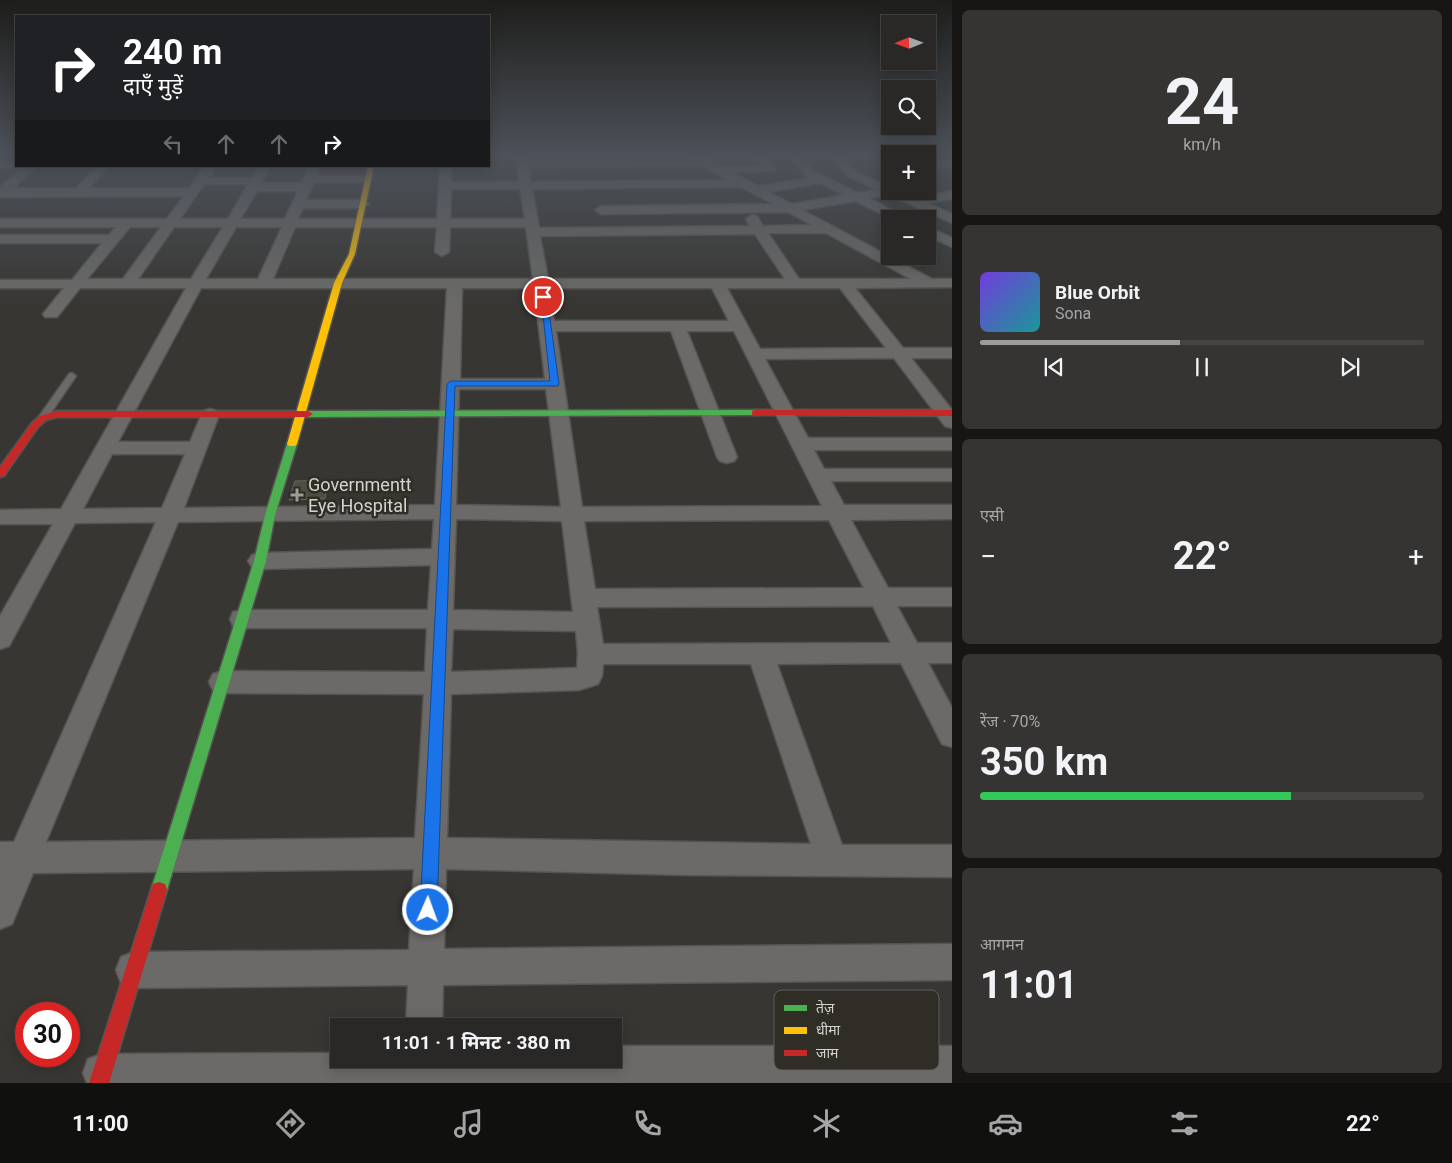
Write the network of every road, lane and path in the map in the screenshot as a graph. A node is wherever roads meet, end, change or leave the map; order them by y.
1 (182, 206) edge
2 (241, 206) edge
3 (298, 206) edge
4 (352, 206) edge
5 (362, 206) edge
6 (444, 206) edge
7 (529, 206) edge
8 (743, 206) edge
9 (785, 206) edge
10 (805, 206) edge
11 (924, 206) edge
12 (111, 208) dead end
13 (790, 208) junction
14 (745, 209) junction
15 (601, 210) dead end
16 (294, 214) junction
17 (949, 215) edge
18 (234, 218) junction
19 (172, 222) junction
20 (360, 222) junction
21 (0, 223) edge
22 (97, 223) junction
23 (126, 223) junction
24 (443, 223) junction
25 (759, 229) junction
26 (829, 229) junction
27 (533, 233) junction
28 (936, 235) edge
29 (0, 239) edge
30 (112, 239) junction
31 (768, 243) junction
32 (952, 243) edge
33 (442, 252) dead end
34 (928, 282) junction
35 (338, 283) junction
36 (455, 283) junction
37 (541, 283) junction
38 (717, 283) junction
39 (795, 283) junction
40 (844, 283) junction
41 (952, 283) edge
42 (0, 284) edge
43 (75, 284) junction
44 (128, 284) junction
45 (196, 284) junction
46 (264, 284) junction
47 (952, 295) edge
48 (51, 314) dead end
49 (547, 326) junction
50 (677, 326) junction
51 (740, 326) junction
52 (754, 354) junction
53 (899, 354) junction
54 (952, 354) edge
55 (72, 376) dead end
56 (451, 384) junction
57 (555, 384) junction
58 (709, 413) junction
59 (784, 413) junction
60 (124, 414) junction
61 (302, 414) junction
62 (450, 414) junction
63 (559, 414) junction
64 (210, 415) junction
65 (950, 416) edge
66 (44, 418) junction
67 (801, 444) junction
68 (952, 444) edge
69 (106, 448) junction
70 (197, 448) junction
71 (727, 457) dead end
72 (0, 474) edge
73 (817, 475) junction
74 (952, 475) edge
75 (446, 512) junction
76 (952, 512) edge
77 (836, 513) junction
78 (572, 514) junction
79 (270, 515) junction
80 (170, 516) junction
81 (0, 517) edge
82 (68, 517) junction
83 (444, 557) junction
84 (260, 561) junction
85 (880, 596) junction
86 (952, 597) edge
87 (583, 598) junction
88 (242, 619) junction
89 (441, 619) junction
90 (587, 622) junction
91 (0, 639) edge
92 (910, 653) junction
93 (952, 653) edge
94 (591, 654) junction
95 (760, 654) junction
96 (222, 682) junction
97 (438, 683) junction
98 (952, 736) edge
99 (430, 853) junction
100 (169, 855) junction
101 (12, 857) edge
102 (832, 860) junction
103 (952, 861) edge
104 (0, 912) edge
105 (952, 962) edge
106 (426, 967) junction
107 (134, 970) junction
108 (424, 1018) edge
109 (774, 1065) edge
110 (939, 1065) edge
111 (952, 1065) edge
112 (422, 1071) edge
113 (101, 1078) edge

1 - 19 street
2 - 18 street
3 - 16 street
4 - 16 street
5 - 20 street
6 - 24 street
7 - 27 street
8 - 14 street
9 - 13 street
10 - 13 street
11 - 17 street
12 - 22 street
13 - 14 street
13 - 26 street
14 - 15 street
14 - 25 street
16 - 18 street
16 - 20 street
16 - 46 street
18 - 19 street
18 - 45 street
19 - 23 street
19 - 44 street
20 - 24 street
20 - 35 street
21 - 22 street
22 - 23 street
23 - 30 street
24 - 27 street
24 - 33 street
25 - 26 street
25 - 27 street
25 - 31 street
26 - 34 street
27 - 31 street
27 - 37 street
28 - 32 street
29 - 30 street
30 - 43 street
31 - 39 street
34 - 40 street
34 - 41 street
34 - 47 street
35 - 36 street
35 - 46 street
35 - 61 street
36 - 37 street
36 - 56 street
37 - 38 street
37 - 49 street
38 - 39 street
38 - 51 street
39 - 40 street
40 - 53 street
42 - 43 street
43 - 44 street
43 - 48 street
44 - 45 street
45 - 46 street
45 - 60 street
49 - 50 street
49 - 57 street
50 - 51 street
50 - 58 street
51 - 52 street
52 - 53 street
52 - 59 street
53 - 54 street
53 - 65 street
55 - 66 lane
56 - 57 street
56 - 62 street
57 - 63 street
58 - 59 street
58 - 63 street
58 - 71 street
59 - 65 street
59 - 67 street
60 - 64 street
60 - 66 street
60 - 69 street
61 - 62 street
61 - 64 street
61 - 79 street
62 - 63 street
62 - 75 street
63 - 78 street
64 - 70 street
66 - 72 street
67 - 68 street
67 - 73 street
69 - 70 street
69 - 82 street
70 - 80 street
73 - 74 street
73 - 77 street
75 - 78 street
75 - 79 street
75 - 83 street
76 - 77 street
77 - 78 street
77 - 85 street
78 - 87 street
79 - 80 street
79 - 84 street
80 - 82 street
80 - 101 street
81 - 82 street
82 - 91 street
83 - 84 street
83 - 89 street
84 - 88 street
85 - 86 street
85 - 87 street
85 - 92 street
87 - 90 street
88 - 89 street
88 - 96 street
89 - 90 street
89 - 97 street
90 - 94 street
92 - 93 street
92 - 95 street
92 - 98 street
94 - 95 street
94 - 97 street
95 - 102 street
96 - 97 street
96 - 100 street
97 - 99 street
99 - 100 street
99 - 102 street
99 - 106 street
100 - 101 street
100 - 107 street
101 - 104 street
102 - 103 street
105 - 106 street
106 - 107 street
106 - 108 street
107 - 113 street
109 - 112 street
110 - 111 street
112 - 113 street

